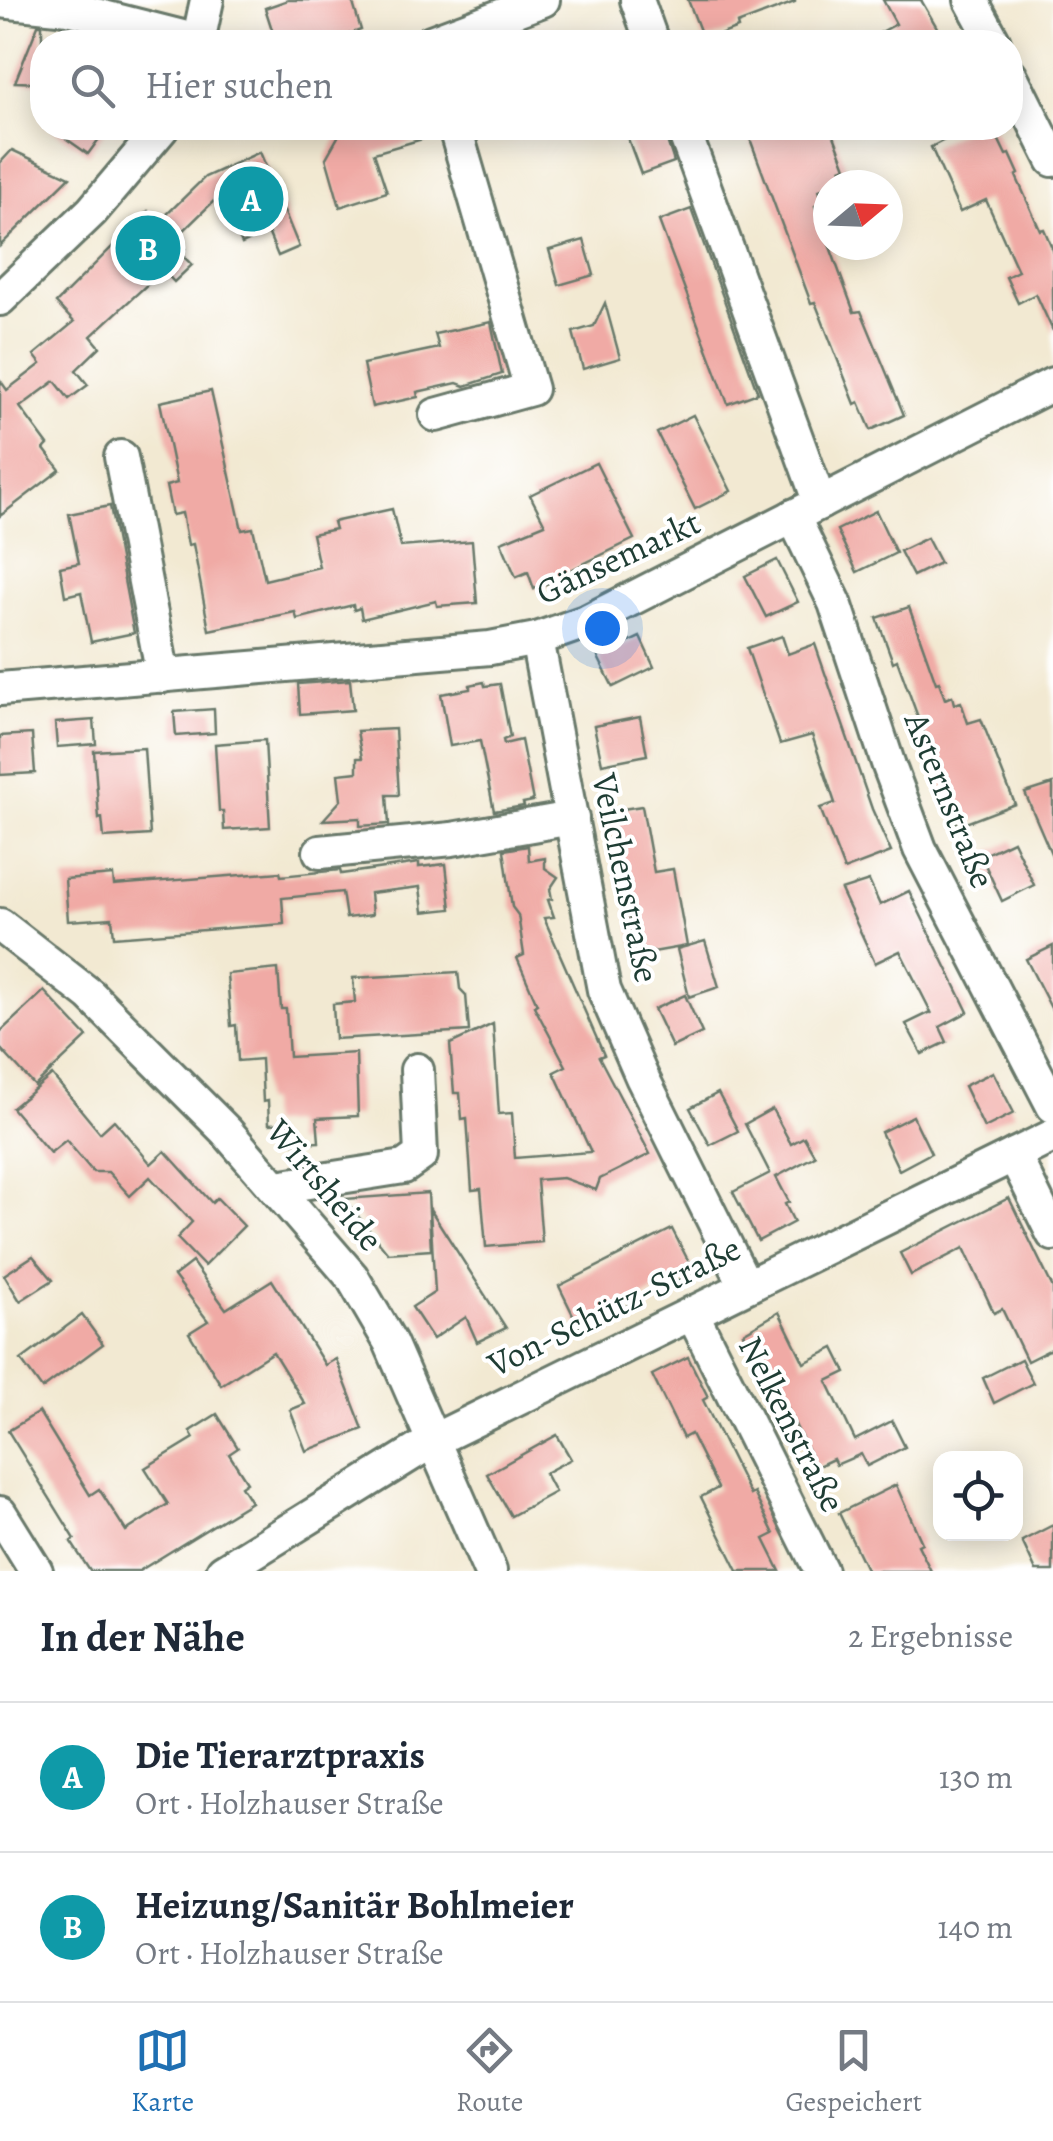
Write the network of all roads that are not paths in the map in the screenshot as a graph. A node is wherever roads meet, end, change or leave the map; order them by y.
1 (207, 0) edge
2 (543, 0) edge
3 (637, 0) edge
4 (971, 0) edge
5 (0, 2) edge
6 (162, 30) edge
7 (201, 30) edge
8 (463, 30) edge
9 (648, 30) edge
10 (987, 30) edge
11 (1023, 100) edge
12 (152, 140) edge
13 (458, 140) edge
14 (687, 140) edge
15 (1053, 160) edge
16 (0, 299) edge
17 (1053, 384) edge
18 (436, 415) dead end
19 (121, 457) dead end
20 (806, 510) junction
21 (537, 639) junction
22 (163, 676) junction
23 (0, 690) edge
24 (572, 818) junction
25 (320, 852) dead end
26 (0, 925) edge
27 (417, 1070) dead end
28 (1053, 1106) edge
29 (1053, 1136) edge
30 (1014, 1155) junction
31 (276, 1187) junction
32 (1053, 1234) edge
33 (746, 1286) junction
34 (692, 1313) junction
35 (434, 1440) junction
36 (0, 1513) edge
37 (36, 1571) edge
38 (223, 1571) edge
39 (490, 1571) edge
40 (821, 1571) edge

1 - 7 street
2 - 8 street
3 - 9 street
4 - 10 street
5 - 6 street
11 - 15 street
12 - 16 street
13 - 18 street
14 - 20 street, Asternstraße
17 - 20 street, Gänsemarkt
19 - 22 street
20 - 21 street, Gänsemarkt
20 - 28 street, Asternstraße
21 - 22 street, Gänsemarkt
21 - 24 street, Veilchenstraße
22 - 23 street, Gänsemarkt
24 - 25 street
24 - 33 street, Veilchenstraße
26 - 31 street, Wirtsheide
27 - 31 street
29 - 30 street, Von-Schütz-Straße
30 - 32 street
30 - 33 street, Von-Schütz-Straße
31 - 35 street, Wirtsheide
33 - 34 street, Von-Schütz-Straße
34 - 35 street, Von-Schütz-Straße
34 - 40 street, Nelkenstraße
35 - 38 street, Von-Schütz-Straße
35 - 39 street, Wirtsheide
36 - 37 street

